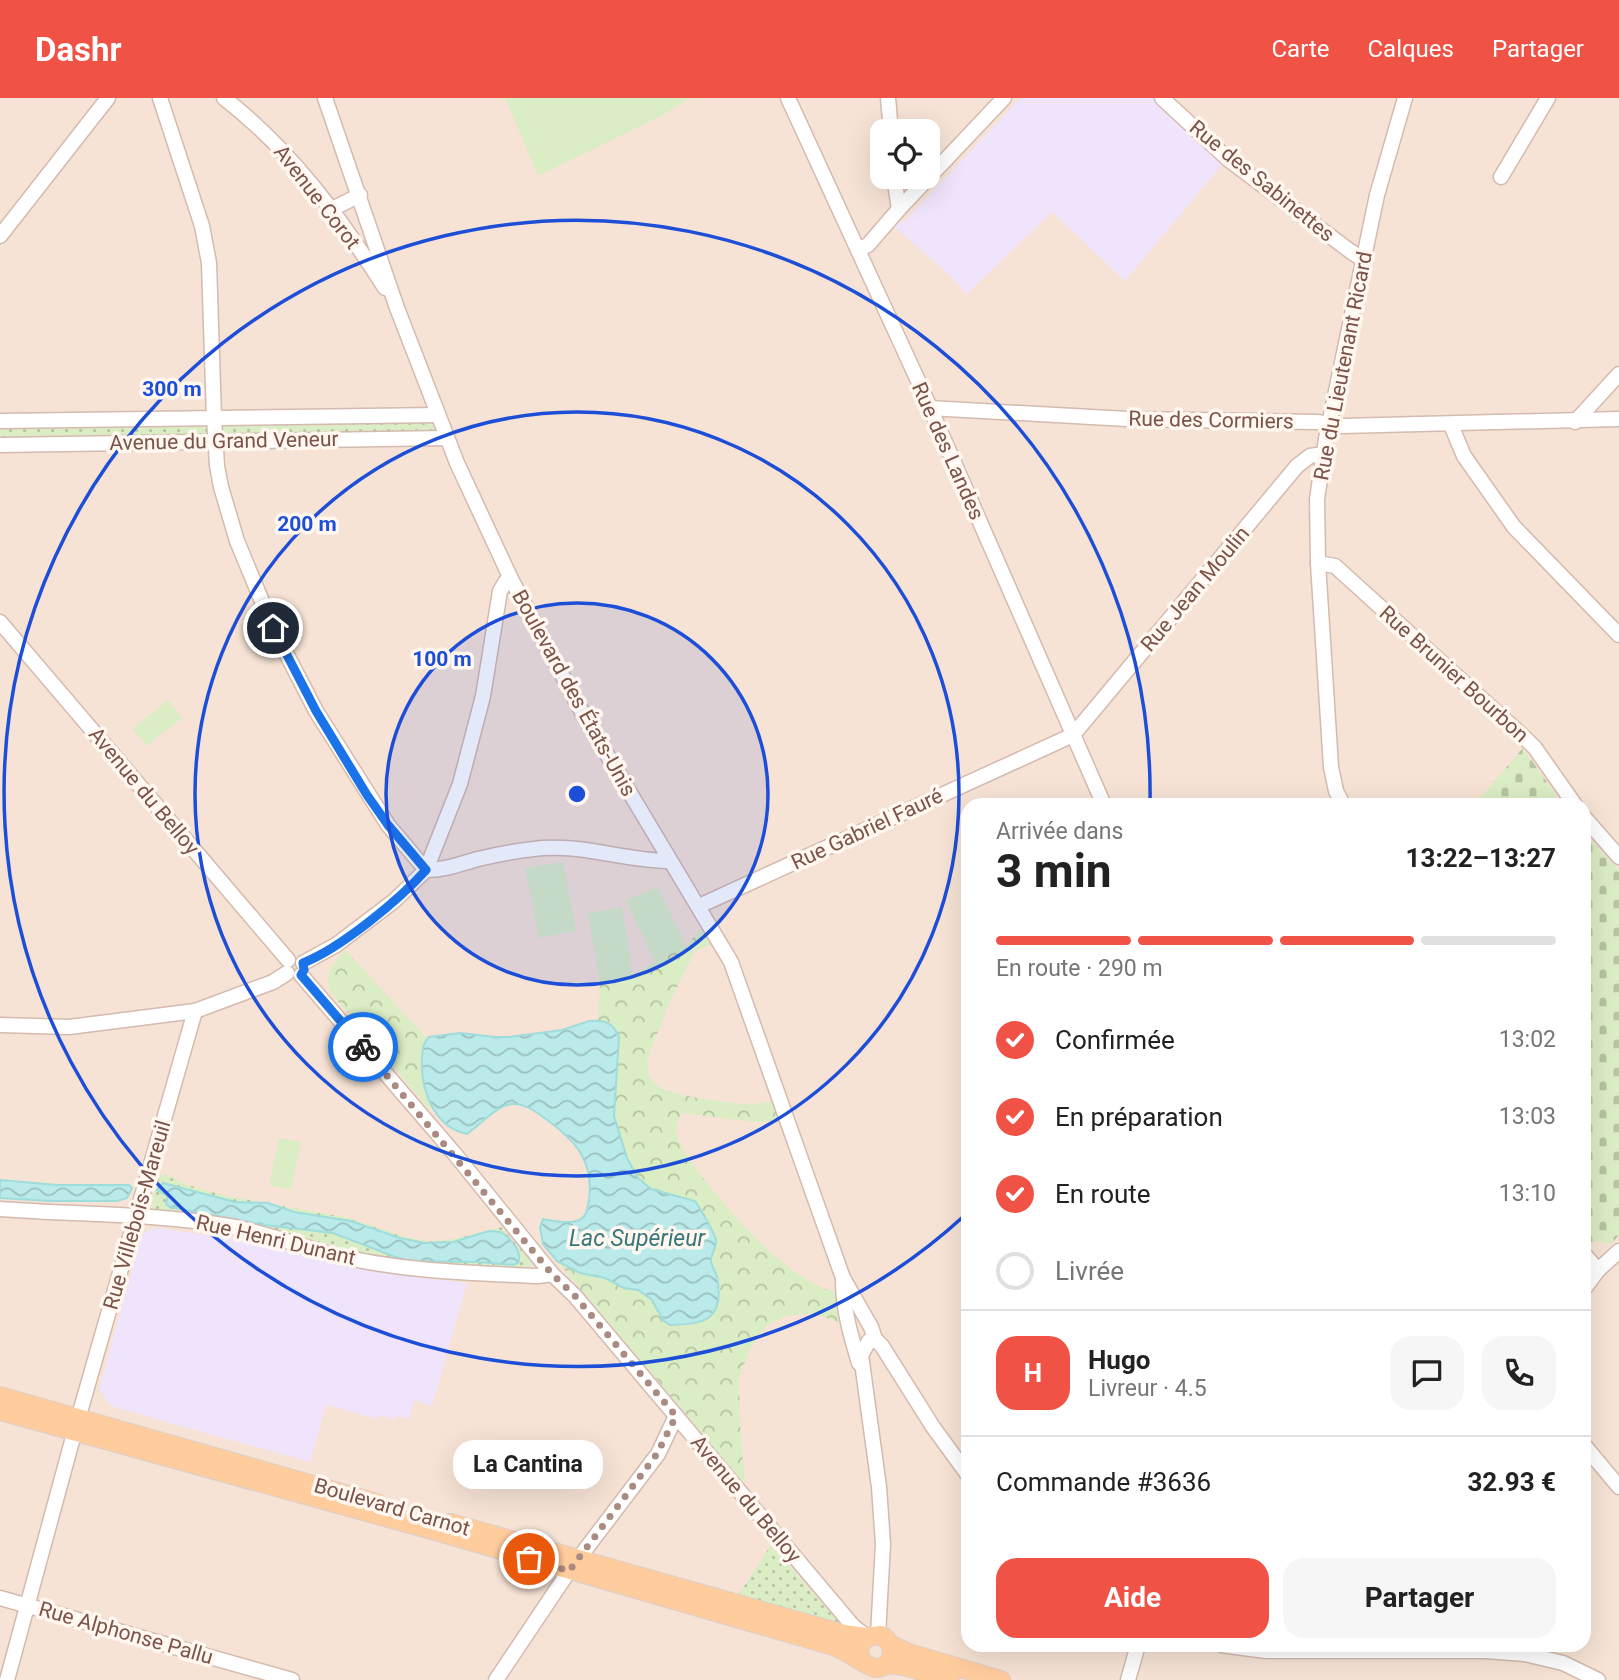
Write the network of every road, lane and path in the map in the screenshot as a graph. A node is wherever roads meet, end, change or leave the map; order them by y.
1 (108, 98) edge
2 (160, 98) edge
3 (224, 98) edge
4 (325, 98) edge
5 (788, 98) edge
6 (888, 98) edge
7 (1004, 98) edge
8 (1162, 98) edge
9 (1405, 98) edge
10 (1548, 98) edge
11 (890, 119) edge
12 (1500, 177) dead end
13 (896, 189) edge
14 (360, 195) junction
15 (332, 209) junction
16 (899, 209) junction
17 (0, 236) edge
18 (858, 250) junction
19 (1364, 260) junction
20 (397, 307) junction
21 (1619, 373) edge
22 (929, 408) junction
23 (438, 415) junction
24 (214, 418) junction
25 (1619, 419) edge
26 (0, 421) edge
27 (1575, 422) junction
28 (1329, 425) junction
29 (1451, 425) junction
30 (447, 438) junction
31 (215, 442) junction
32 (0, 445) edge
33 (1323, 454) junction
34 (1318, 563) junction
35 (511, 579) junction
36 (0, 622) edge
37 (1619, 635) edge
38 (1073, 735) junction
39 (1101, 798) edge
40 (1340, 798) edge
41 (1570, 798) edge
42 (1591, 825) edge
43 (1619, 856) edge
44 (670, 861) junction
45 (426, 870) junction
46 (699, 905) junction
47 (295, 968) junction
48 (195, 1011) junction
49 (0, 1025) edge
50 (0, 1209) edge
51 (138, 1215) junction
52 (1619, 1251) edge
53 (1591, 1262) edge
54 (1598, 1270) junction
55 (552, 1274) junction
56 (844, 1278) junction
57 (1591, 1280) edge
58 (849, 1332) junction
59 (872, 1340) junction
60 (862, 1371) junction
61 (0, 1396) edge
62 (0, 1411) edge
63 (676, 1416) junction
64 (76, 1425) junction
65 (1591, 1453) edge
66 (961, 1465) edge
67 (1619, 1487) edge
68 (574, 1565) junction
69 (0, 1598) edge
70 (29, 1606) junction
71 (875, 1638) junction
72 (1136, 1652) edge
73 (1532, 1652) edge
74 (872, 1667) edge
75 (7, 1680) edge
76 (292, 1680) edge
77 (496, 1680) edge
78 (950, 1680) edge
79 (1001, 1680) edge
80 (1128, 1680) edge
81 (1598, 1680) edge

1 - 17 street
2 - 24 street
3 - 15 street, Avenue Corot
4 - 14 street, Boulevard des États-Unis
5 - 18 street, Rue des Landes
6 - 11 street
7 - 16 street
8 - 19 street, Rue des Sabinettes
9 - 19 street, Rue du Lieutenant Ricard
10 - 12 street
13 - 16 street
14 - 15 street
14 - 20 street, Boulevard des États-Unis
15 - 20 street, Avenue Corot
16 - 18 street
18 - 22 street, Rue des Landes
19 - 28 street, Rue du Lieutenant Ricard
20 - 23 street, Boulevard des États-Unis
21 - 27 street
22 - 28 street, Rue des Cormiers
22 - 38 street, Rue des Landes
23 - 24 street, Avenue du Grand Veneur
23 - 30 street, Boulevard des États-Unis
24 - 26 street, Avenue du Grand Veneur
24 - 31 street
25 - 27 street, Rue des Cormiers
27 - 29 street, Rue des Cormiers
28 - 29 street, Rue des Cormiers
28 - 33 street, Rue du Lieutenant Ricard
29 - 37 street
30 - 31 street, Avenue du Grand Veneur
30 - 35 street, Boulevard des États-Unis
31 - 32 street, Avenue du Grand Veneur
31 - 45 street
33 - 34 street, Rue du Lieutenant Ricard
33 - 38 street, Rue Jean Moulin
34 - 40 street, Rue du Lieutenant Ricard
34 - 41 street, Rue Brunier Bourbon
35 - 44 street, Boulevard des États-Unis
35 - 45 street
36 - 47 street, Avenue du Belloy
38 - 39 street, Rue des Landes
38 - 46 street, Rue Gabriel Fauré
42 - 43 street
44 - 45 street
44 - 46 street, Boulevard des États-Unis
45 - 47 street
46 - 56 street, Boulevard des États-Unis
47 - 48 street
47 - 55 street, Avenue du Belloy
48 - 49 street
48 - 51 street, Rue Villebois-Mareuil
50 - 51 street, Rue Henri Dunant
51 - 55 street, Rue Henri Dunant
51 - 64 street, Rue Villebois-Mareuil
52 - 54 street
53 - 54 street
54 - 57 street
55 - 63 street, Avenue du Belloy
56 - 58 street, Boulevard des États-Unis
56 - 59 street, Boulevard des États-Unis
58 - 59 street
58 - 60 street, Boulevard des États-Unis
59 - 60 street, Boulevard des États-Unis
59 - 66 street
60 - 71 street, Boulevard des États-Unis
61 - 64 main road, Boulevard Carnot
62 - 64 main road, Boulevard Carnot
63 - 68 street
63 - 71 street, Avenue du Belloy
64 - 68 main road, Boulevard Carnot
64 - 70 street, Rue Villebois-Mareuil
65 - 67 street
68 - 71 main road, Boulevard Carnot
68 - 74 main road, Boulevard Carnot
68 - 77 street
69 - 70 street, Rue Alphonse Pallu
70 - 75 street, Rue Villebois-Mareuil
70 - 76 street, Rue Alphonse Pallu
71 - 74 main road
71 - 74 main road
71 - 79 main road, Boulevard Carnot
72 - 80 street
73 - 81 street
74 - 78 main road, Boulevard Carnot

